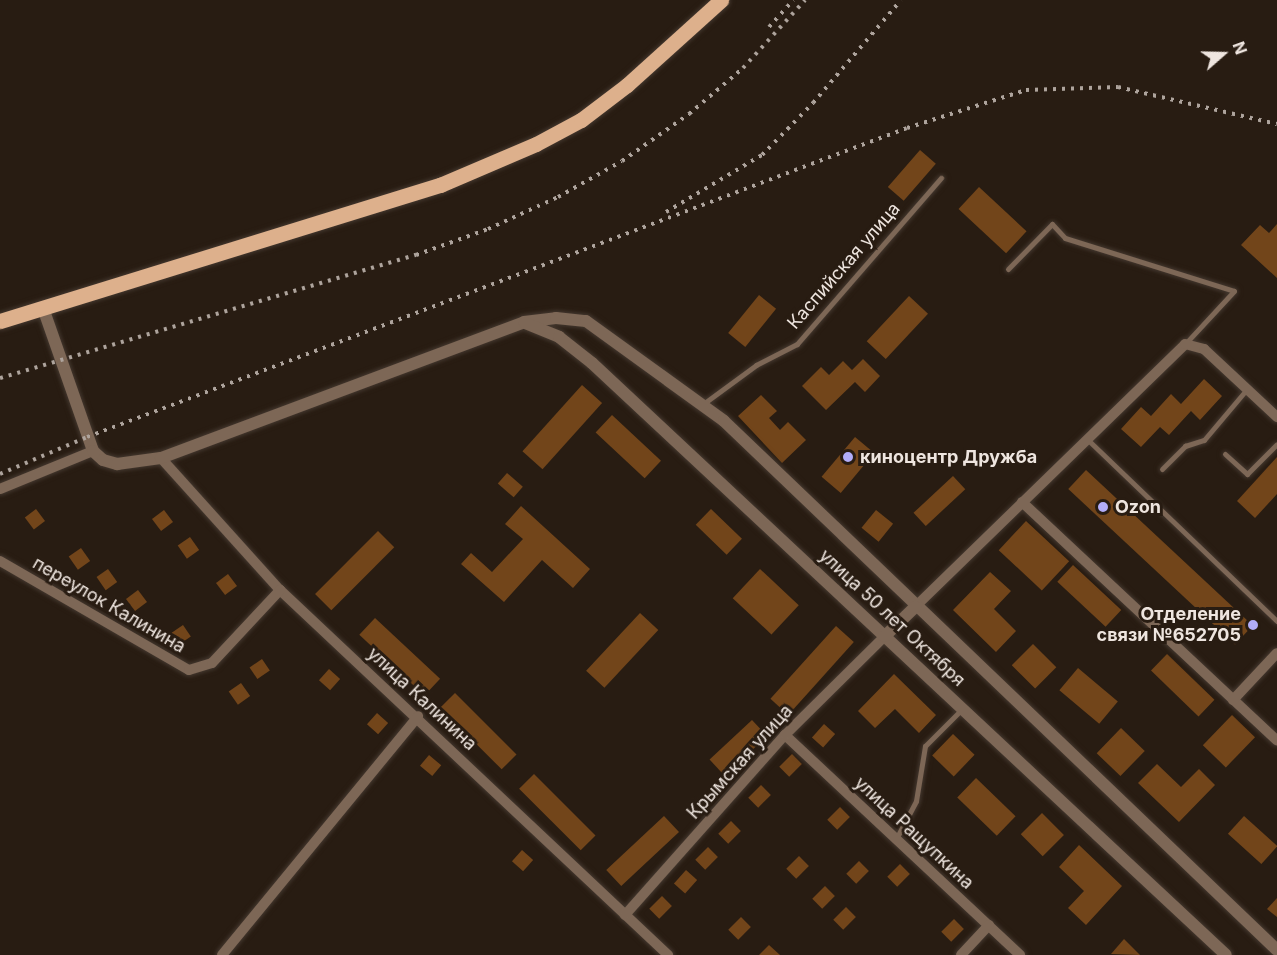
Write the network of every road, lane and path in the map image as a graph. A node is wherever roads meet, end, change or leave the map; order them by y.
1 (721, 0) edge
2 (941, 178) dead end
3 (1008, 269) dead end
4 (43, 308) junction
5 (0, 321) edge
6 (524, 322) junction
7 (1185, 344) junction
8 (1248, 389) junction
9 (703, 404) junction
10 (1277, 417) edge
11 (1087, 439) junction
12 (1277, 444) edge
13 (93, 451) junction
14 (1225, 454) dead end
15 (161, 458) junction
16 (1162, 468) dead end
17 (0, 489) edge
18 (1022, 502) junction
19 (0, 561) edge
20 (280, 590) junction
21 (915, 607) junction
22 (1277, 621) edge
23 (885, 636) junction
24 (1277, 653) edge
25 (1233, 700) junction
26 (962, 709) junction
27 (418, 716) junction
28 (785, 735) junction
29 (1277, 741) edge
30 (896, 839) junction
31 (625, 915) junction
32 (989, 925) junction
33 (1277, 950) edge
34 (222, 955) edge
35 (668, 955) edge
36 (961, 955) edge
37 (1020, 955) edge
38 (1226, 955) edge

1 - 4 main road
2 - 9 lane, Каспийская улица
3 - 7 lane
4 - 5 main road
4 - 13 street
6 - 9 street, улица 50 лет Октября
6 - 15 street
6 - 23 street, улица 50 лет Октября
7 - 8 street
7 - 11 street
8 - 10 street
8 - 16 lane
9 - 21 street, улица 50 лет Октября
11 - 18 street
11 - 22 lane
12 - 14 lane
13 - 15 street
13 - 17 street
15 - 20 street, улица Калинина
18 - 21 street
18 - 25 street
19 - 20 street, переулок Калинина
20 - 27 street, улица Калинина
21 - 23 street
21 - 33 street, улица 50 лет Октября
23 - 26 street, улица 50 лет Октября
23 - 28 street, Крымская улица
24 - 25 street
25 - 29 street
26 - 30 lane
26 - 38 street, улица 50 лет Октября
27 - 31 street, улица Калинина
27 - 34 street
28 - 30 street, улица Ращупкина
28 - 31 street, Крымская улица
30 - 32 street, улица Ращупкина
31 - 35 street, улица Калинина
32 - 36 street
32 - 37 street, улица Ращупкина

